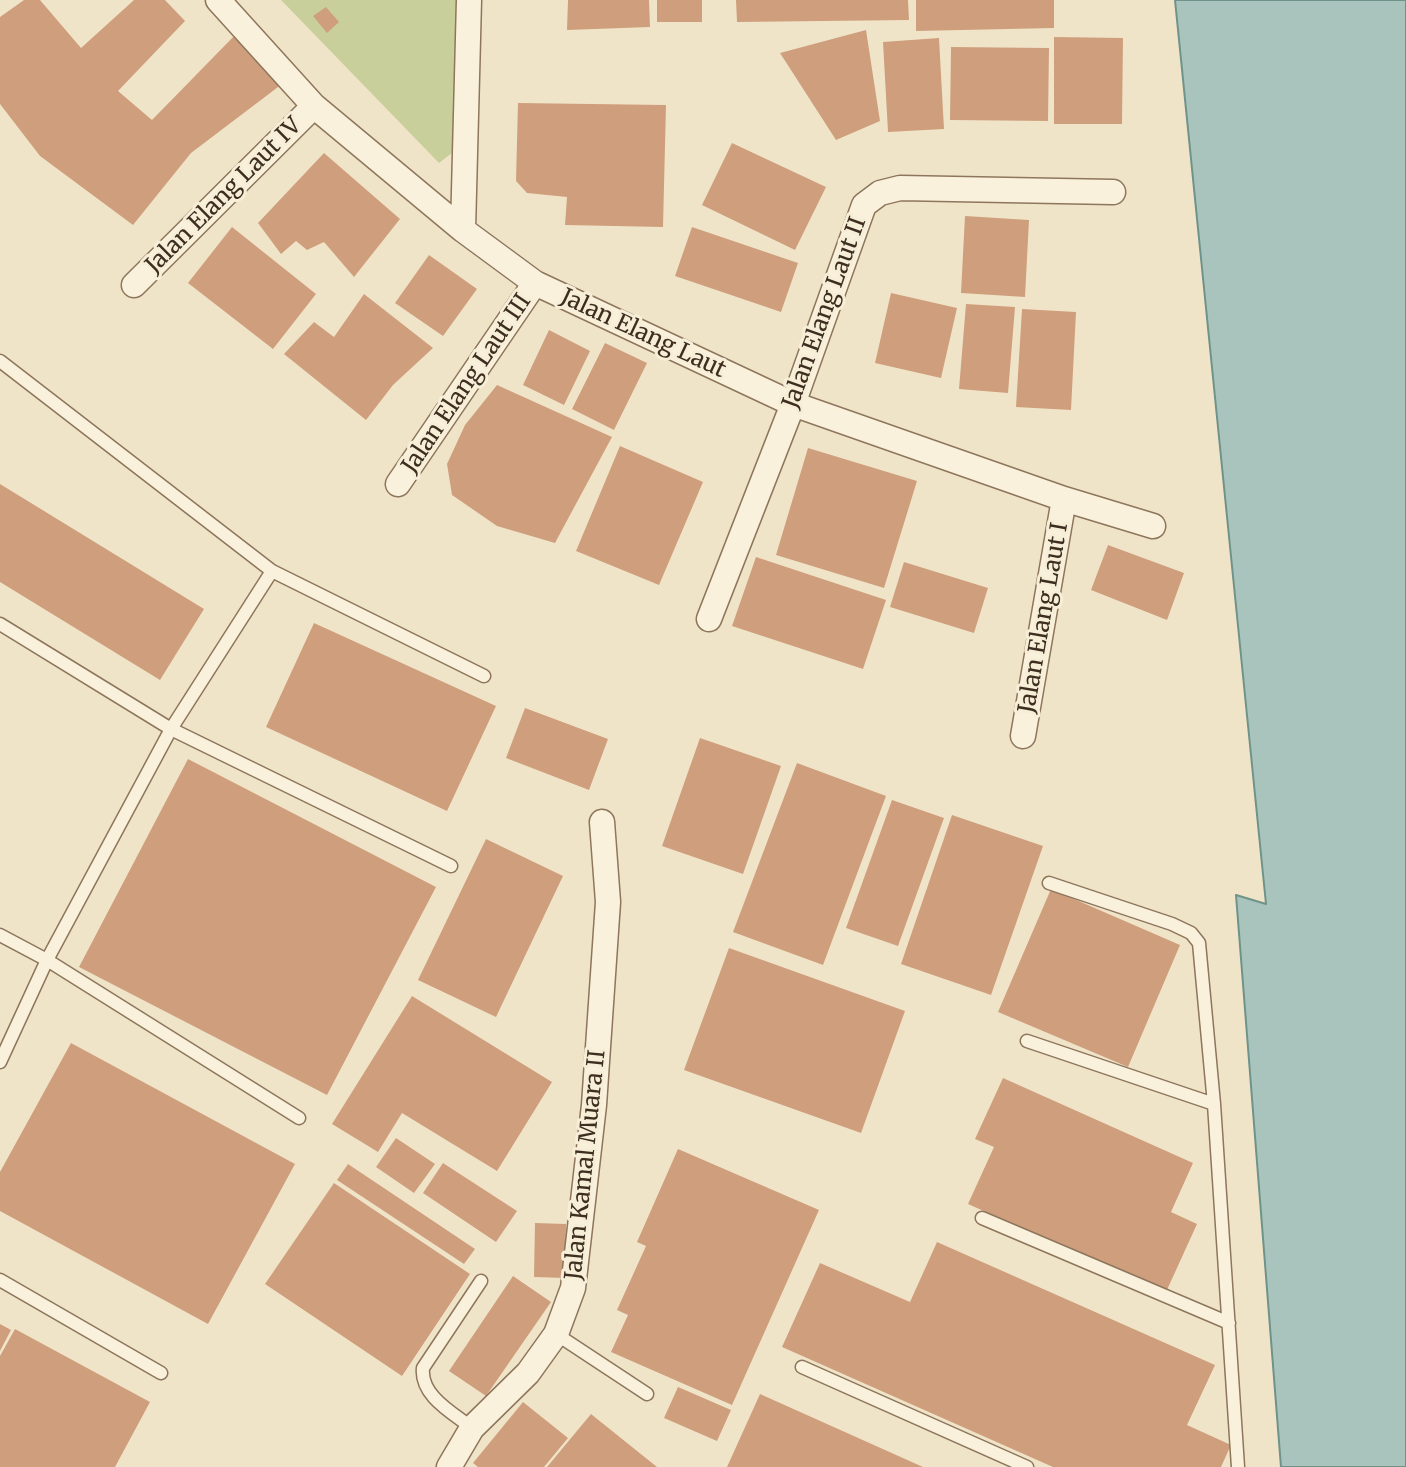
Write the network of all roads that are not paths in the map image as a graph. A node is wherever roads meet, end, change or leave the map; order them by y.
1 (218, 0) edge
2 (469, 0) edge
3 (314, 106) junction
4 (1113, 192) dead end
5 (463, 230) junction
6 (535, 283) junction
7 (134, 285) dead end
8 (0, 361) edge
9 (793, 404) junction
10 (398, 484) dead end
11 (1064, 499) junction
12 (1153, 526) dead end
13 (272, 571) junction
14 (709, 619) dead end
15 (0, 624) edge
16 (484, 676) dead end
17 (171, 729) junction
18 (1023, 736) dead end
19 (602, 822) dead end
20 (451, 866) dead end
21 (1049, 883) dead end
22 (0, 935) edge
23 (47, 960) junction
24 (1027, 1041) dead end
25 (0, 1062) edge
26 (1214, 1104) junction
27 (299, 1118) dead end
28 (982, 1218) dead end
29 (0, 1280) edge
30 (481, 1281) dead end
31 (1229, 1323) junction
32 (556, 1334) junction
33 (802, 1367) dead end
34 (161, 1373) dead end
35 (648, 1394) dead end
36 (472, 1428) junction
37 (449, 1467) edge
38 (1027, 1467) edge
39 (1238, 1467) edge

1 - 3 street, Jalan Elang Laut
2 - 5 street
3 - 5 street, Jalan Elang Laut
3 - 7 street, Jalan Elang Laut IV
4 - 9 street, Jalan Elang Laut II
5 - 6 street, Jalan Elang Laut
6 - 9 street, Jalan Elang Laut
6 - 10 street, Jalan Elang Laut III
8 - 13 lane
9 - 11 street, Jalan Elang Laut
9 - 14 street, Jalan Elang Laut II
11 - 12 street, Jalan Elang Laut
11 - 18 street, Jalan Elang Laut I
13 - 16 lane
13 - 17 lane
15 - 17 lane
17 - 20 lane
17 - 23 lane
19 - 32 street, Jalan Kamal Muara II
21 - 26 lane
22 - 23 lane
23 - 25 lane
23 - 27 lane
24 - 26 lane
26 - 31 lane
28 - 31 lane
29 - 34 lane
30 - 36 lane
31 - 39 lane
32 - 35 lane
32 - 36 street, Jalan Kamal Muara II
33 - 38 lane
36 - 37 street, Jalan Kamal Muara II

